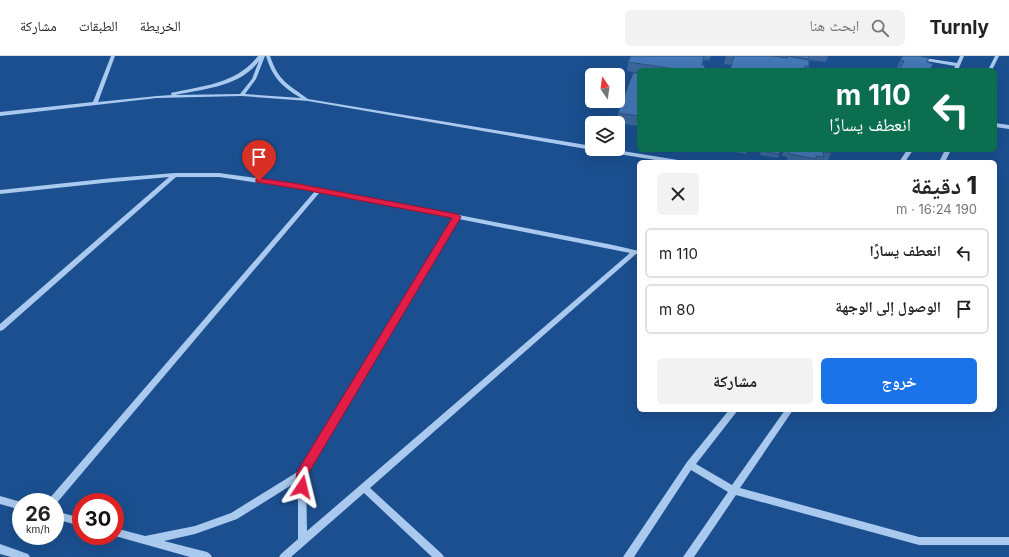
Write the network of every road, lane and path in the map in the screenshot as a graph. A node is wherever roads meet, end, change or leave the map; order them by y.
1 (113, 56) edge
2 (260, 56) edge
3 (263, 56) edge
4 (268, 56) edge
5 (904, 56) edge
6 (962, 56) edge
7 (997, 56) edge
8 (957, 68) edge
9 (991, 68) edge
10 (241, 95) junction
11 (157, 97) junction
12 (308, 100) junction
13 (96, 103) junction
14 (0, 114) edge
15 (997, 125) edge
16 (1009, 127) edge
17 (585, 147) edge
18 (625, 153) edge
19 (666, 160) edge
20 (175, 175) junction
21 (319, 190) junction
22 (0, 192) edge
23 (457, 217) junction
24 (637, 253) edge
25 (0, 328) edge
26 (732, 412) edge
27 (788, 412) edge
28 (690, 465) junction
29 (302, 474) junction
30 (364, 488) junction
31 (733, 490) junction
32 (60, 493) edge
33 (0, 500) edge
34 (12, 503) edge
35 (124, 534) edge
36 (145, 540) junction
37 (303, 541) junction
38 (1009, 541) edge
39 (0, 549) edge
40 (25, 557) edge
41 (207, 557) edge
42 (284, 557) edge
43 (439, 557) edge
44 (628, 557) edge
45 (688, 557) edge

1 - 13 street
2 - 11 street
3 - 10 street
4 - 12 street
5 - 8 street
6 - 8 street
7 - 9 street
10 - 11 street
10 - 12 street
11 - 13 street
12 - 17 street
13 - 14 street
15 - 16 street
18 - 19 street
20 - 21 street
20 - 22 street
20 - 25 street
21 - 23 street
21 - 32 street
23 - 24 street
23 - 29 street
24 - 30 street
26 - 28 street
27 - 31 street
28 - 31 street
28 - 44 street
29 - 36 street
29 - 37 street
30 - 37 street
30 - 43 street
31 - 38 street
31 - 45 street
33 - 34 street
35 - 36 street
36 - 41 street
37 - 42 street
39 - 40 street

